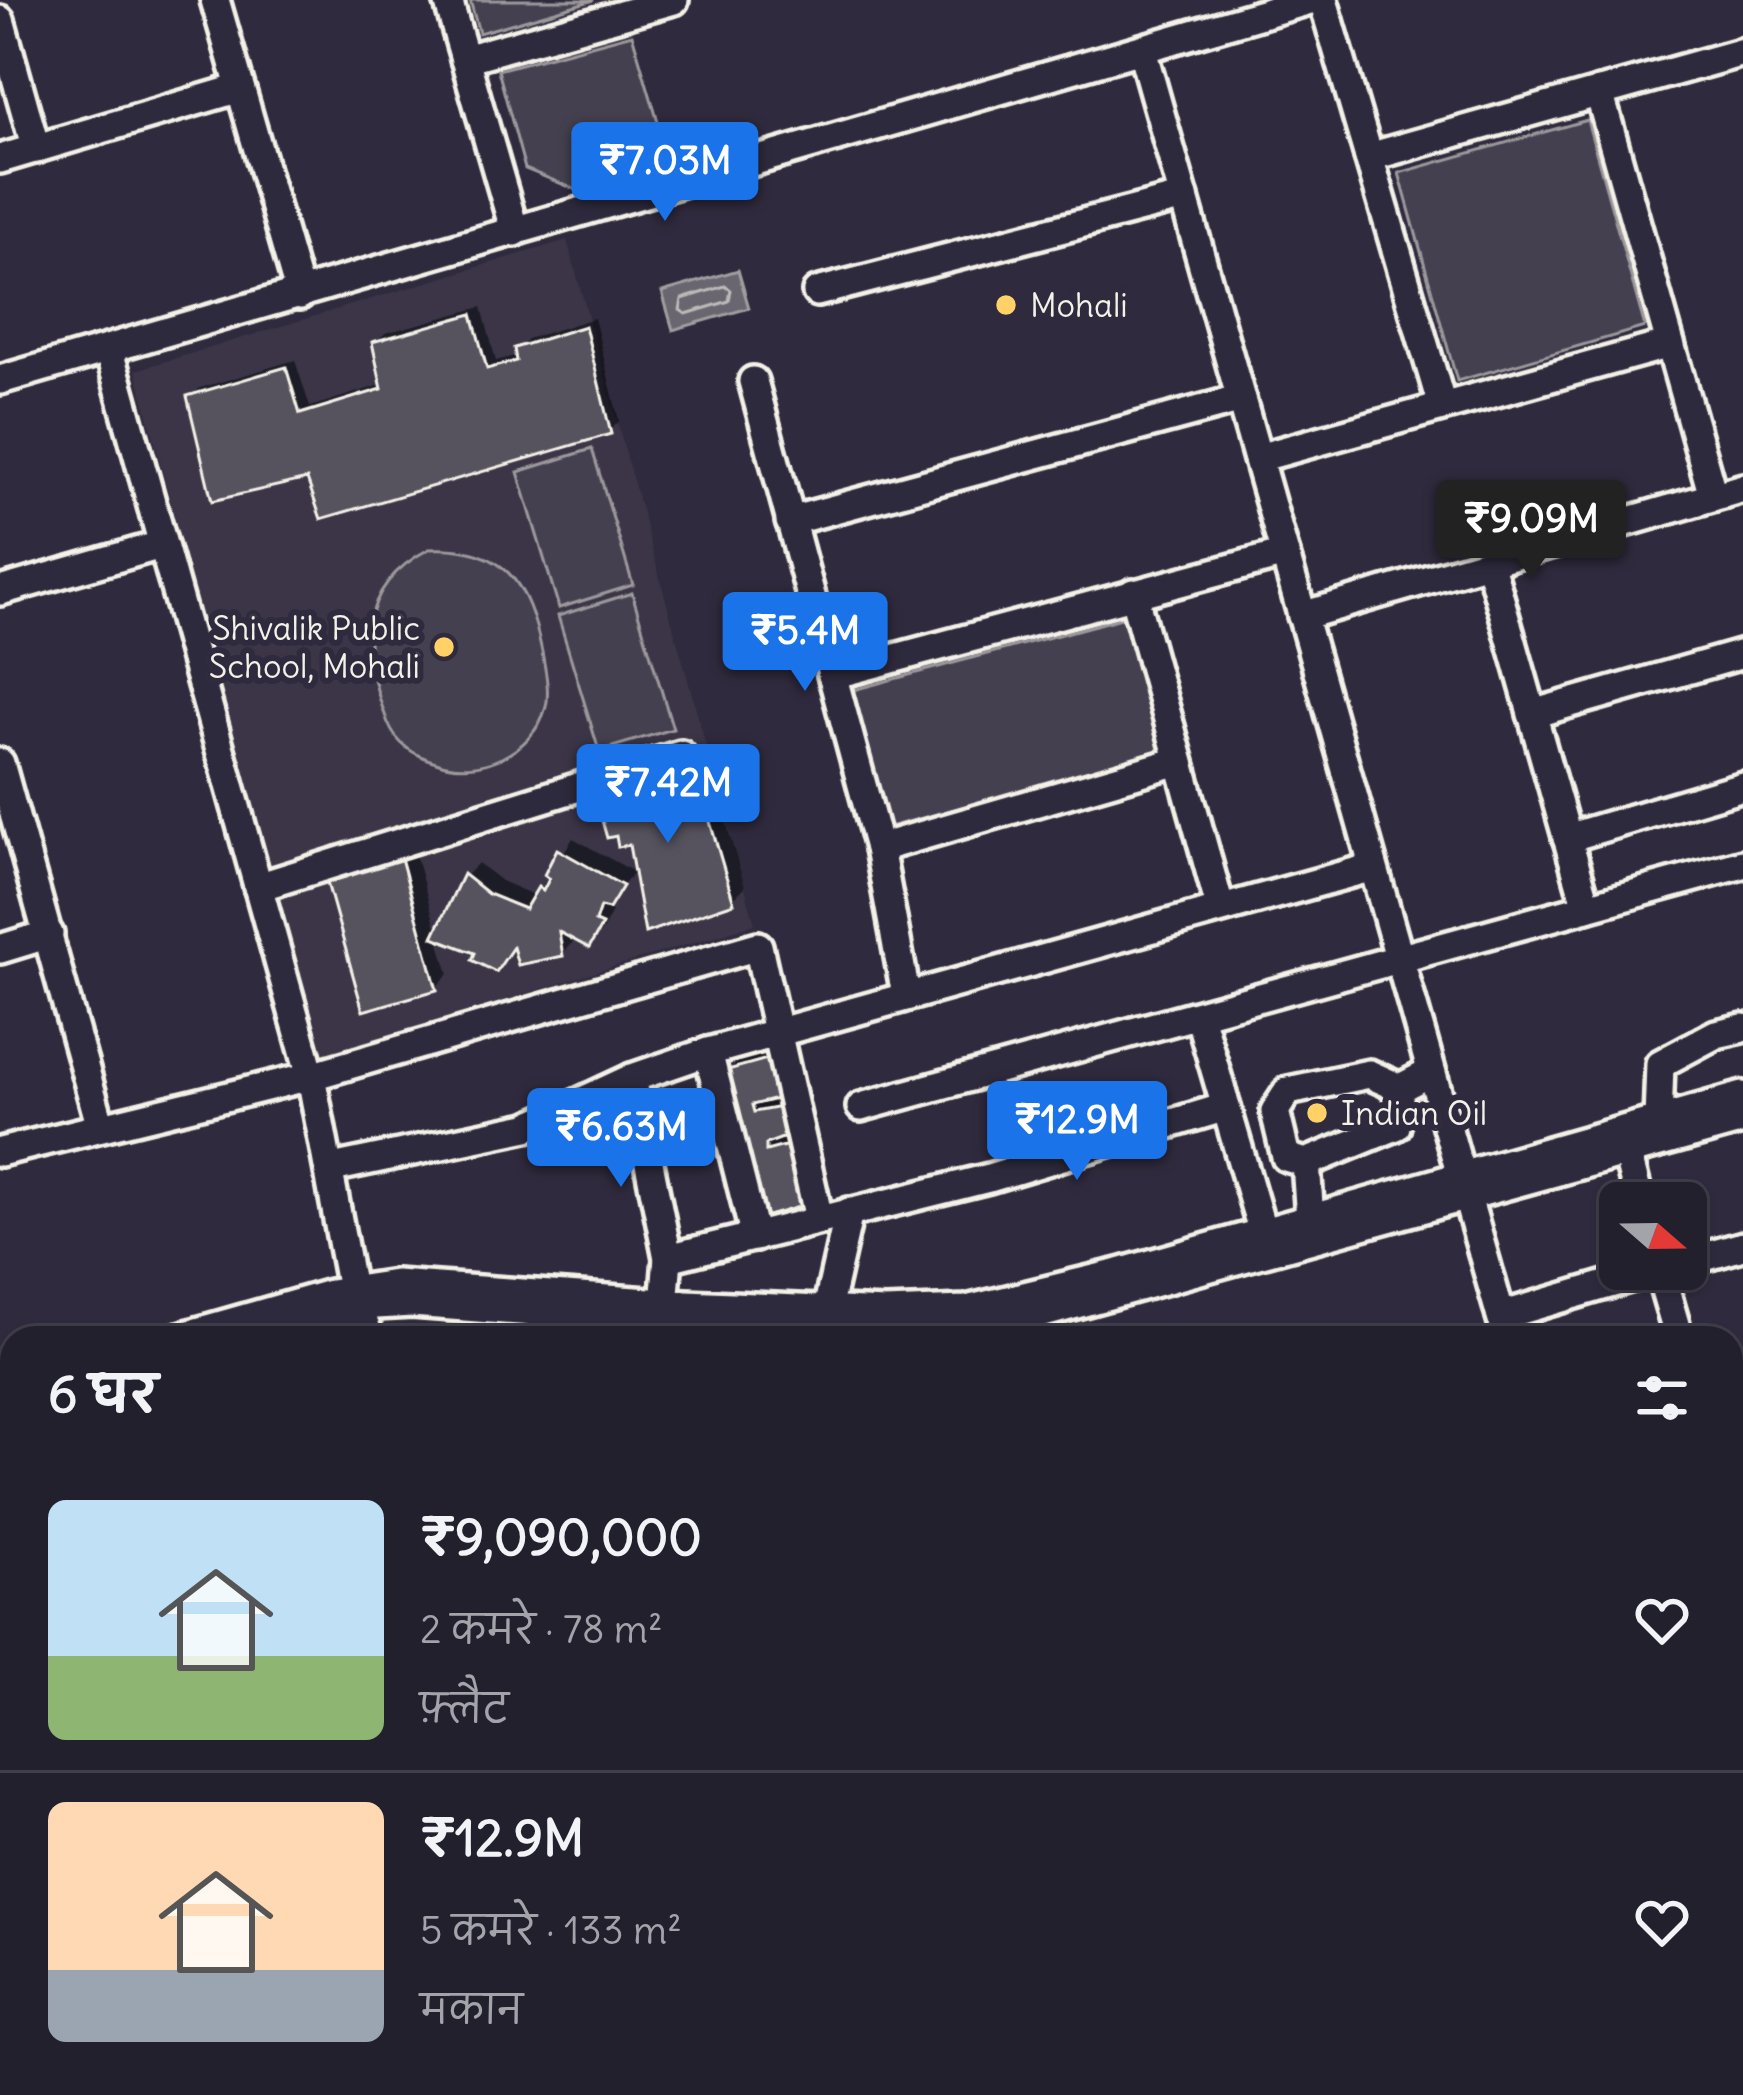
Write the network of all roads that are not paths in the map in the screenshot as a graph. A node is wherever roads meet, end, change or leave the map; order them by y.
1 (215, 0) edge
2 (448, 0) edge
3 (674, 0) edge
4 (1310, 0) edge
5 (1323, 0) edge
6 (0, 20) edge
7 (1142, 50) junction
8 (1743, 52) edge
9 (465, 59) junction
10 (240, 88) junction
11 (1599, 92) junction
12 (36, 148) junction
13 (1369, 158) junction
14 (0, 159) edge
15 (1184, 197) junction
16 (515, 232) junction
17 (817, 292) dead end
18 (300, 295) junction
19 (1670, 344) junction
20 (109, 351) junction
21 (0, 380) edge
22 (752, 381) dead end
23 (1241, 399) junction
24 (1442, 406) junction
25 (1258, 458) junction
26 (1743, 488) edge
27 (1713, 496) junction
28 (790, 521) junction
29 (161, 545) junction
30 (1285, 554) junction
31 (1489, 561) junction
32 (0, 591) edge
33 (1133, 593) junction
34 (1302, 616) junction
35 (1743, 654) edge
36 (832, 676) junction
37 (1532, 714) junction
38 (681, 755) dead end
39 (1179, 761) junction
40 (0, 763) edge
41 (1743, 786) edge
42 (1567, 838) junction
43 (879, 848) junction
44 (1743, 864) edge
45 (1373, 866) junction
46 (258, 887) junction
47 (1220, 907) junction
48 (1587, 907) junction
49 (49, 934) junction
50 (0, 950) edge
51 (1400, 960) junction
52 (906, 995) junction
53 (1198, 1015) junction
54 (1743, 1028) edge
55 (776, 1034) junction
56 (708, 1052) junction
57 (1431, 1072) junction
58 (311, 1076) junction
59 (632, 1078) junction
60 (1400, 1088) junction
61 (1743, 1096) edge
62 (861, 1107) dead end
63 (1226, 1107) junction
64 (1743, 1120) edge
65 (1658, 1121) junction
66 (100, 1124) junction
67 (0, 1152) edge
68 (1627, 1154) junction
69 (1306, 1163) junction
70 (332, 1168) junction
71 (1634, 1182) edge
72 (1464, 1189) junction
73 (849, 1212) junction
74 (819, 1219) junction
75 (1310, 1220) junction
76 (1263, 1232) junction
77 (755, 1237) junction
78 (1743, 1246) edge
79 (1707, 1256) edge
80 (668, 1258) junction
81 (1604, 1290) edge
82 (1666, 1290) edge
83 (355, 1297) junction
84 (827, 1310) junction
85 (663, 1313) junction
86 (228, 1326) edge
87 (284, 1326) edge
88 (366, 1326) edge
89 (775, 1326) edge
90 (996, 1326) edge
91 (1504, 1326) edge
92 (1507, 1326) edge
93 (1676, 1326) edge

1 - 10 street
2 - 9 street
3 - 9 street
4 - 7 street
5 - 13 street
6 - 12 street
7 - 15 street
7 - 16 street
8 - 11 street
9 - 16 street
10 - 12 street
10 - 18 street
11 - 13 street
11 - 19 street
12 - 14 street
13 - 24 street
15 - 17 street
15 - 23 street
16 - 18 street
18 - 20 street
19 - 24 street
19 - 27 street
20 - 21 street
20 - 29 street
22 - 28 street
23 - 25 street
23 - 28 street
24 - 25 street
25 - 30 street
26 - 27 street
27 - 31 street
28 - 36 street
29 - 32 street
29 - 46 street
30 - 33 street
30 - 34 street
31 - 34 street
31 - 37 street
33 - 36 street
33 - 39 street
34 - 45 street
35 - 37 street
36 - 43 street
37 - 42 street
38 - 46 street
39 - 43 street
39 - 47 street
40 - 49 street
41 - 42 street
42 - 48 street
43 - 52 street
44 - 48 street
45 - 47 street
45 - 51 street
46 - 58 street
47 - 52 street
48 - 51 street
49 - 50 street
49 - 66 street
51 - 53 street
51 - 57 street
52 - 55 street
53 - 62 street
53 - 63 street
54 - 65 street
55 - 56 street
55 - 58 street
55 - 74 street
56 - 59 street
56 - 77 street
57 - 60 street
57 - 72 street
58 - 66 street
58 - 70 street
59 - 70 street
59 - 80 street
60 - 69 street
60 - 69 street
61 - 65 street
63 - 73 street
63 - 76 street
64 - 68 street
65 - 72 street
66 - 67 street
68 - 71 street
68 - 72 street
69 - 75 street
70 - 83 street
72 - 75 street
72 - 90 street
72 - 91 street
73 - 74 street
73 - 84 street
74 - 77 street
75 - 76 street
76 - 84 street
77 - 80 street
78 - 79 street
80 - 85 street
81 - 92 street
82 - 93 street
83 - 85 street
83 - 86 street
83 - 87 street
83 - 88 street
84 - 85 street
85 - 89 street

